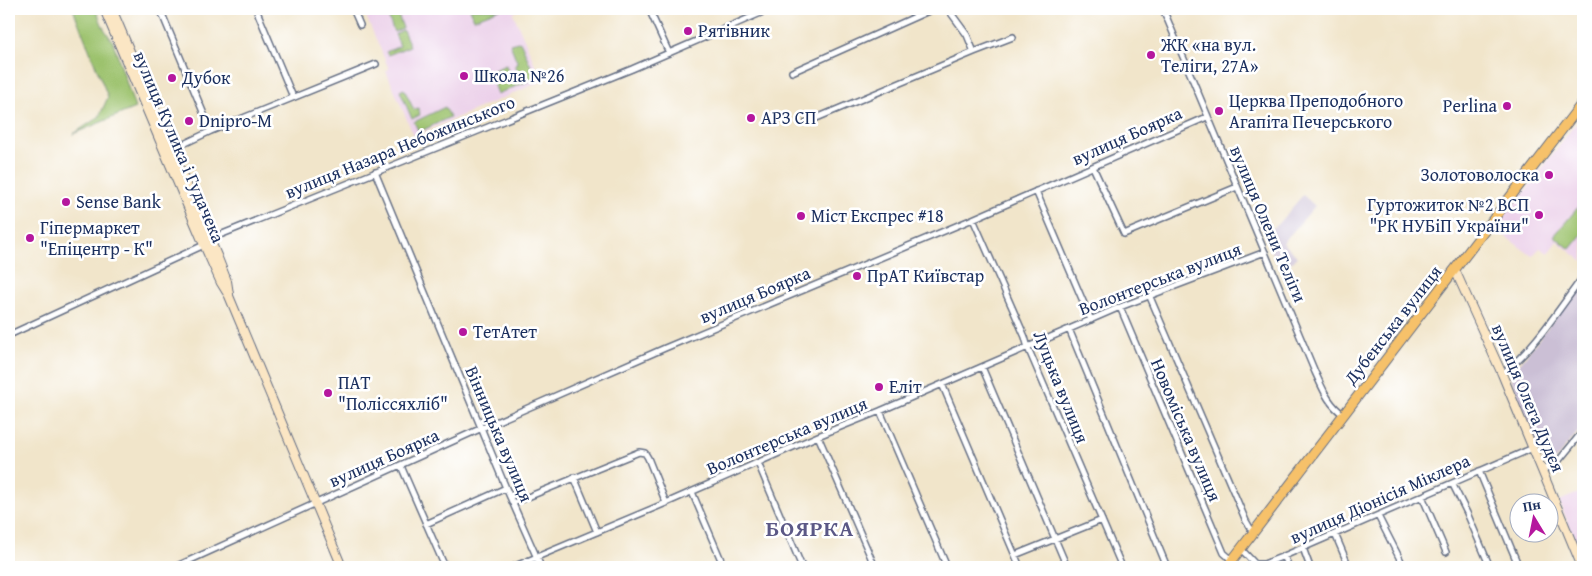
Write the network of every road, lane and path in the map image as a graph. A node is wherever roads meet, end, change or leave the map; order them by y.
1 (104, 9) edge
2 (112, 9) edge
3 (160, 9) edge
4 (256, 9) edge
5 (353, 9) edge
6 (649, 9) edge
7 (770, 9) edge
8 (933, 9) edge
9 (948, 9) edge
10 (1163, 9) edge
11 (360, 26) dead end
12 (1013, 37) dead end
13 (974, 52) junction
14 (669, 53) junction
15 (376, 64) dead end
16 (792, 72) dead end
17 (293, 97) junction
18 (1583, 102) edge
19 (1207, 117) junction
20 (807, 122) dead end
21 (211, 131) junction
22 (171, 150) junction
23 (1093, 167) junction
24 (375, 172) junction
25 (1237, 187) junction
26 (1036, 191) junction
27 (973, 219) junction
28 (207, 243) junction
29 (1265, 252) junction
30 (1456, 270) junction
31 (1583, 277) edge
32 (1150, 297) junction
33 (1120, 307) junction
34 (1091, 320) junction
35 (1069, 329) junction
36 (9, 335) edge
37 (1028, 348) junction
38 (982, 367) junction
39 (1502, 374) junction
40 (942, 384) junction
41 (880, 411) junction
42 (1344, 416) junction
43 (482, 428) junction
44 (1583, 431) edge
45 (818, 436) junction
46 (1533, 448) junction
47 (758, 463) junction
48 (401, 466) junction
49 (1542, 470) junction
50 (1479, 471) junction
51 (574, 477) junction
52 (1452, 483) junction
53 (506, 488) junction
54 (692, 492) junction
55 (1422, 496) junction
56 (315, 503) junction
57 (513, 503) junction
58 (666, 504) junction
59 (1378, 516) junction
60 (1102, 520) junction
61 (426, 524) junction
62 (597, 532) junction
63 (1253, 533) junction
64 (1335, 534) junction
65 (1055, 540) junction
66 (1302, 548) junction
67 (1241, 549) junction
68 (1446, 552) dead end
69 (1015, 555) junction
70 (1284, 556) junction
71 (536, 557) junction
72 (1229, 563) edge
73 (1258, 566) edge
74 (174, 567) edge
75 (342, 567) edge
76 (445, 567) edge
77 (513, 567) edge
78 (541, 567) edge
79 (724, 567) edge
80 (802, 567) edge
81 (874, 567) edge
82 (947, 567) edge
83 (1020, 567) edge
84 (1067, 567) edge
85 (1122, 567) edge
86 (1167, 567) edge
87 (1289, 567) edge
88 (1310, 567) edge
89 (1349, 567) edge
90 (1404, 567) edge
91 (1490, 567) edge
92 (1519, 567) edge
93 (1582, 567) edge

1 - 28 main road, вулиця Кулика і Гудачека
2 - 22 main road, вулиця Кулика і Гудачека
3 - 21 street
4 - 17 street
5 - 11 street
6 - 14 street
7 - 14 street, вулиця Назара Небожинського
8 - 16 street
9 - 13 street
10 - 19 street, вулиця Олени Теліги
12 - 13 street
13 - 20 street
14 - 24 street, вулиця Назара Небожинського
15 - 17 street
17 - 21 street
18 - 30 main road, Дубенська вулиця
19 - 23 street, вулиця Боярка
19 - 25 street, вулиця Олени Теліги
21 - 22 street
22 - 28 main road, вулиця Кулика і Гудачека
23 - 25 street
23 - 26 street, вулиця Боярка
24 - 28 street, вулиця Назара Небожинського
24 - 43 street, Вінницька вулиця
25 - 29 street, вулиця Олени Теліги
26 - 27 street, вулиця Боярка
26 - 34 street
27 - 37 street, Луцька вулиця
27 - 43 street, вулиця Боярка
28 - 36 street, вулиця Назара Небожинського
28 - 56 main road, вулиця Кулика і Гудачека
29 - 32 street, Волонтерська вулиця
29 - 42 street, вулиця Олени Теліги
30 - 39 main road, вулиця Олега Дудєя
30 - 42 main road, Дубенська вулиця
31 - 39 street
32 - 33 street, Волонтерська вулиця
32 - 63 street
33 - 34 street, Волонтерська вулиця
33 - 72 street, Новоміська вулиця
34 - 35 street, Волонтерська вулиця
35 - 37 street, Волонтерська вулиця
35 - 86 street
37 - 38 street, Волонтерська вулиця
37 - 60 street, Луцька вулиця
38 - 40 street, Волонтерська вулиця
38 - 65 street
39 - 46 main road, вулиця Олега Дудєя
40 - 41 street, Волонтерська вулиця
40 - 69 street
41 - 45 street, Волонтерська вулиця
41 - 82 street
42 - 63 main road, Дубенська вулиця
43 - 48 street, вулиця Боярка
43 - 53 street, Вінницька вулиця
44 - 49 street
45 - 47 street, Волонтерська вулиця
45 - 81 street
46 - 49 main road, вулиця Олега Дудєя
46 - 50 street, вулиця Діонісія Міклера
47 - 54 street, Волонтерська вулиця
47 - 80 street
48 - 56 street, вулиця Боярка
48 - 61 street
49 - 93 main road, вулиця Олега Дудєя
50 - 52 street, вулиця Діонісія Міклера
50 - 92 street
51 - 57 street
51 - 58 street
51 - 62 street
52 - 55 street, вулиця Діонісія Міклера
52 - 91 street
53 - 57 street, Вінницька вулиця
53 - 61 street
54 - 58 street, Волонтерська вулиця
54 - 79 street
55 - 59 street, вулиця Діонісія Міклера
55 - 68 street
56 - 74 street, вулиця Боярка
56 - 75 main road, вулиця Кулика і Гудачека
57 - 71 street, Вінницька вулиця
58 - 62 street, Волонтерська вулиця
59 - 64 street, вулиця Діонісія Міклера
59 - 90 street
60 - 65 street
60 - 85 street, Луцька вулиця
61 - 76 street
62 - 71 street, Волонтерська вулиця
63 - 67 main road, Дубенська вулиця
64 - 66 street, вулиця Діонісія Міклера
64 - 89 street
65 - 69 street
65 - 84 street
66 - 70 street, вулиця Діонісія Міклера
66 - 88 street
67 - 72 main road, Дубенська вулиця
67 - 73 street, вулиця Діонісія Міклера
69 - 83 street
70 - 73 street, вулиця Діонісія Міклера
70 - 87 street
71 - 77 street, Волонтерська вулиця
71 - 78 street, Вінницька вулиця

